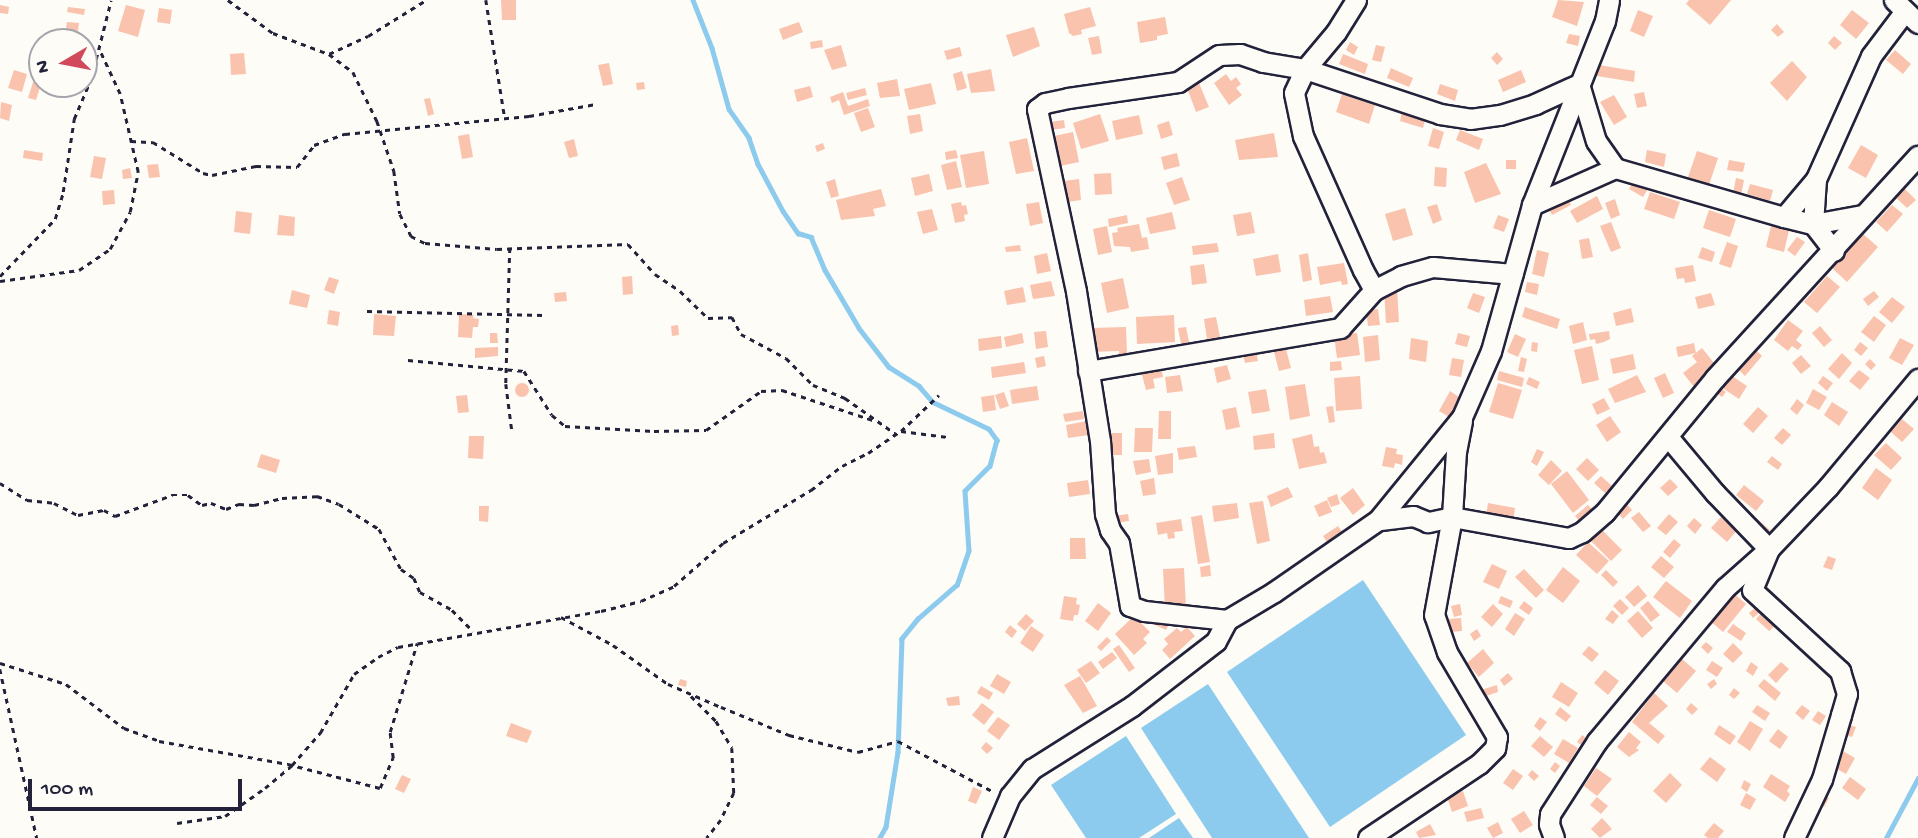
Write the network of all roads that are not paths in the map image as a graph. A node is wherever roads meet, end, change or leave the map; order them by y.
1 (1356, 0) edge
2 (1609, 0) edge
3 (1906, 11) edge
4 (1305, 69) junction
5 (1579, 83) junction
6 (1918, 156) edge
7 (1615, 168) junction
8 (1816, 179) junction
9 (1532, 205) junction
10 (1864, 215) junction
11 (1784, 217) junction
12 (1813, 224) junction
13 (1834, 251) junction
14 (1513, 274) junction
15 (1374, 290) junction
16 (1088, 371) junction
17 (1918, 379) edge
18 (1462, 417) junction
19 (1668, 438) junction
20 (1452, 517) junction
21 (1378, 520) junction
22 (1769, 549) junction
23 (1227, 620) junction
24 (992, 838) edge
25 (1368, 838) edge
26 (1555, 838) edge
27 (1794, 838) edge

1 - 4 street
2 - 5 street
3 - 8 street
4 - 5 street
4 - 15 street
4 - 16 street
5 - 7 street
5 - 9 street
6 - 10 street
7 - 9 street
7 - 11 street
8 - 11 street
8 - 12 street
9 - 14 street
10 - 12 street
10 - 13 street
11 - 12 street
12 - 13 street
13 - 19 street
14 - 15 street
14 - 18 street
15 - 16 street
16 - 23 street
17 - 22 street
18 - 20 street
18 - 21 street
19 - 20 street
19 - 22 street
20 - 21 street
20 - 25 street
21 - 23 street
22 - 26 street
22 - 27 street
23 - 24 street

